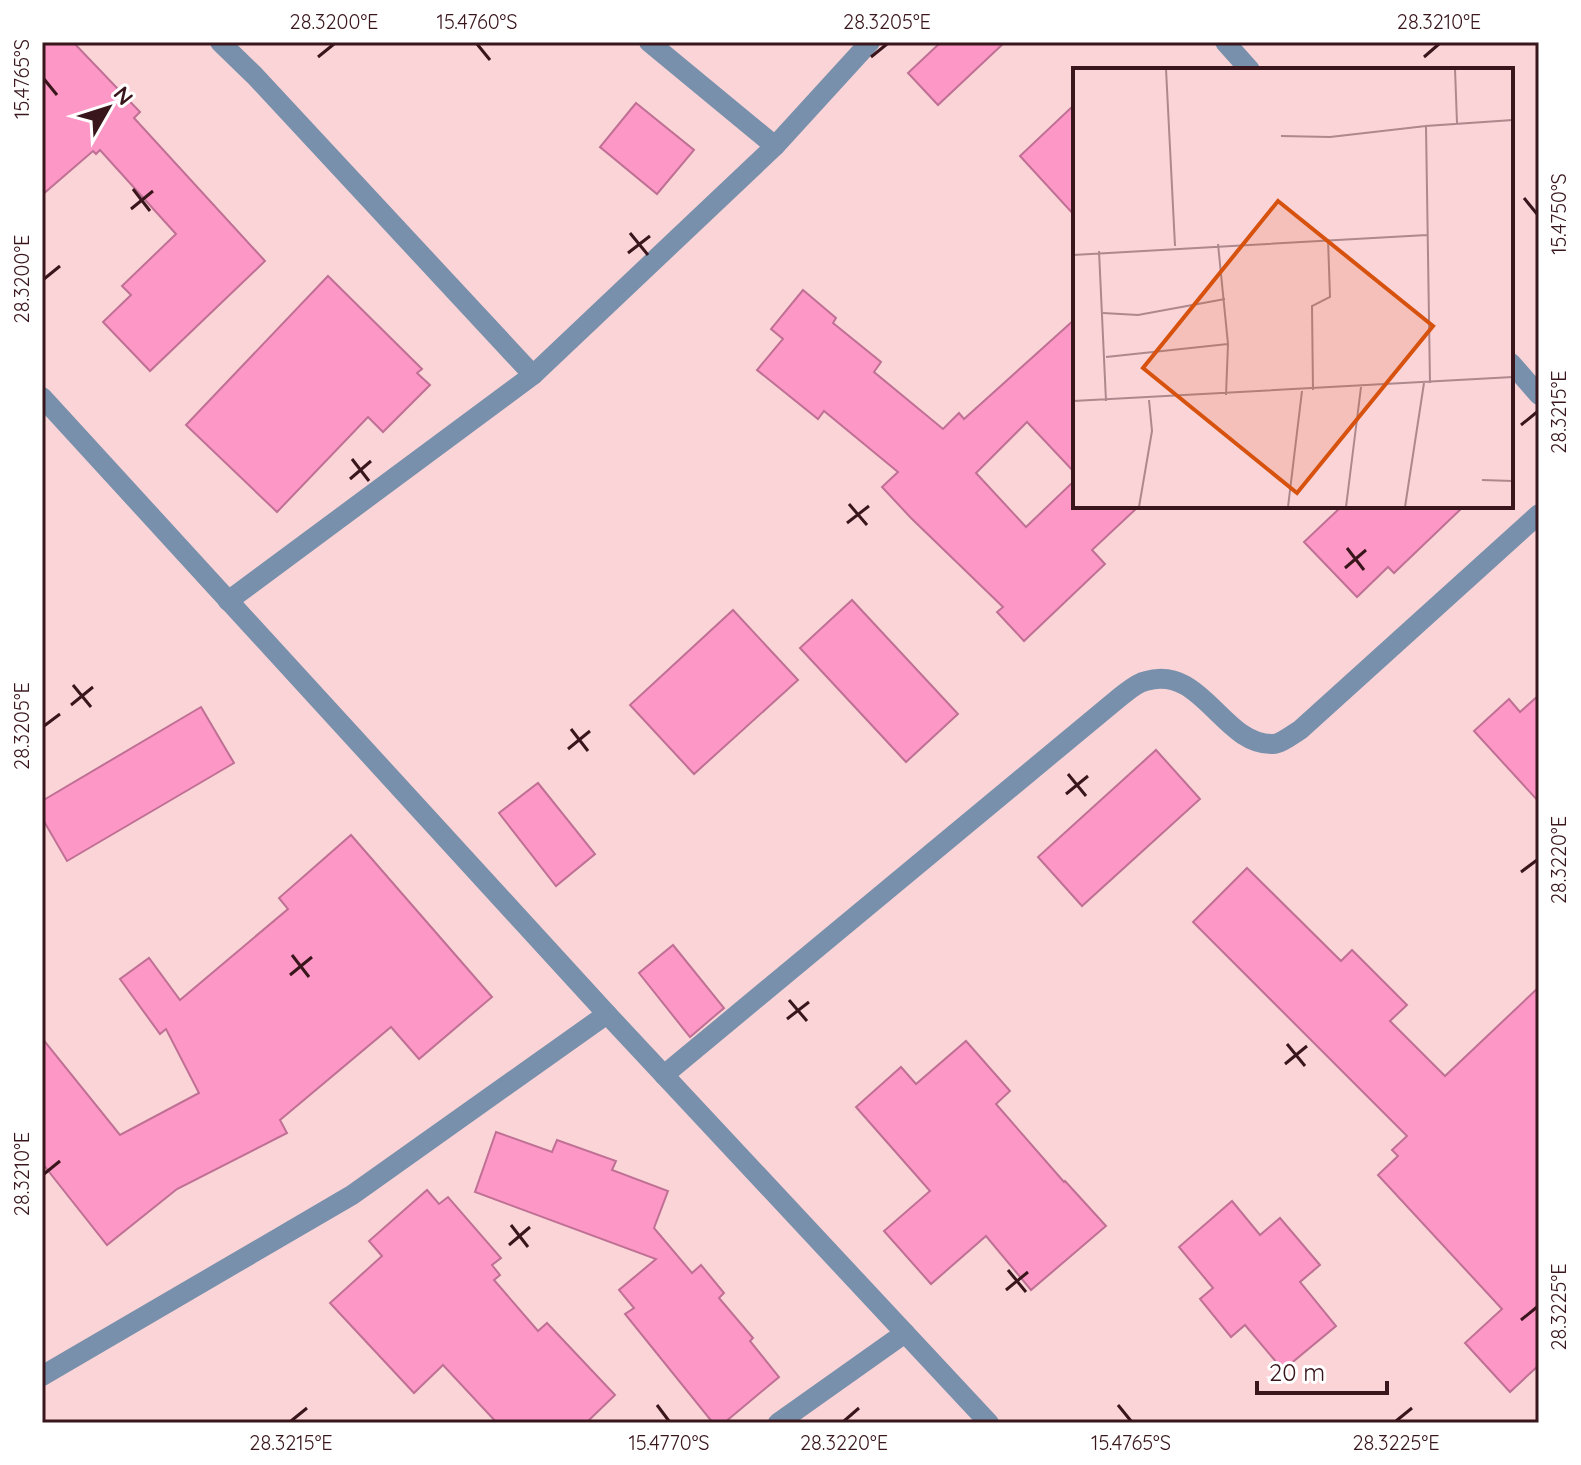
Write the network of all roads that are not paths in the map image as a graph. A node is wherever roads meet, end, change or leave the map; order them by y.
1 (220, 42) edge
2 (649, 42) edge
3 (870, 42) edge
4 (1225, 42) edge
5 (1248, 68) edge
6 (775, 146) junction
7 (1513, 365) edge
8 (533, 375) junction
9 (1539, 395) edge
10 (42, 397) edge
11 (1539, 514) edge
12 (228, 601) junction
13 (607, 1014) junction
14 (664, 1075) junction
15 (905, 1333) junction
16 (42, 1376) edge
17 (778, 1423) edge
18 (989, 1423) edge

1 - 8 street
2 - 6 street
3 - 6 street
4 - 5 street
6 - 8 street
7 - 9 street
8 - 12 street
10 - 12 street
11 - 14 street
12 - 13 street
13 - 14 street
13 - 16 street
14 - 15 street
15 - 17 street
15 - 18 street

